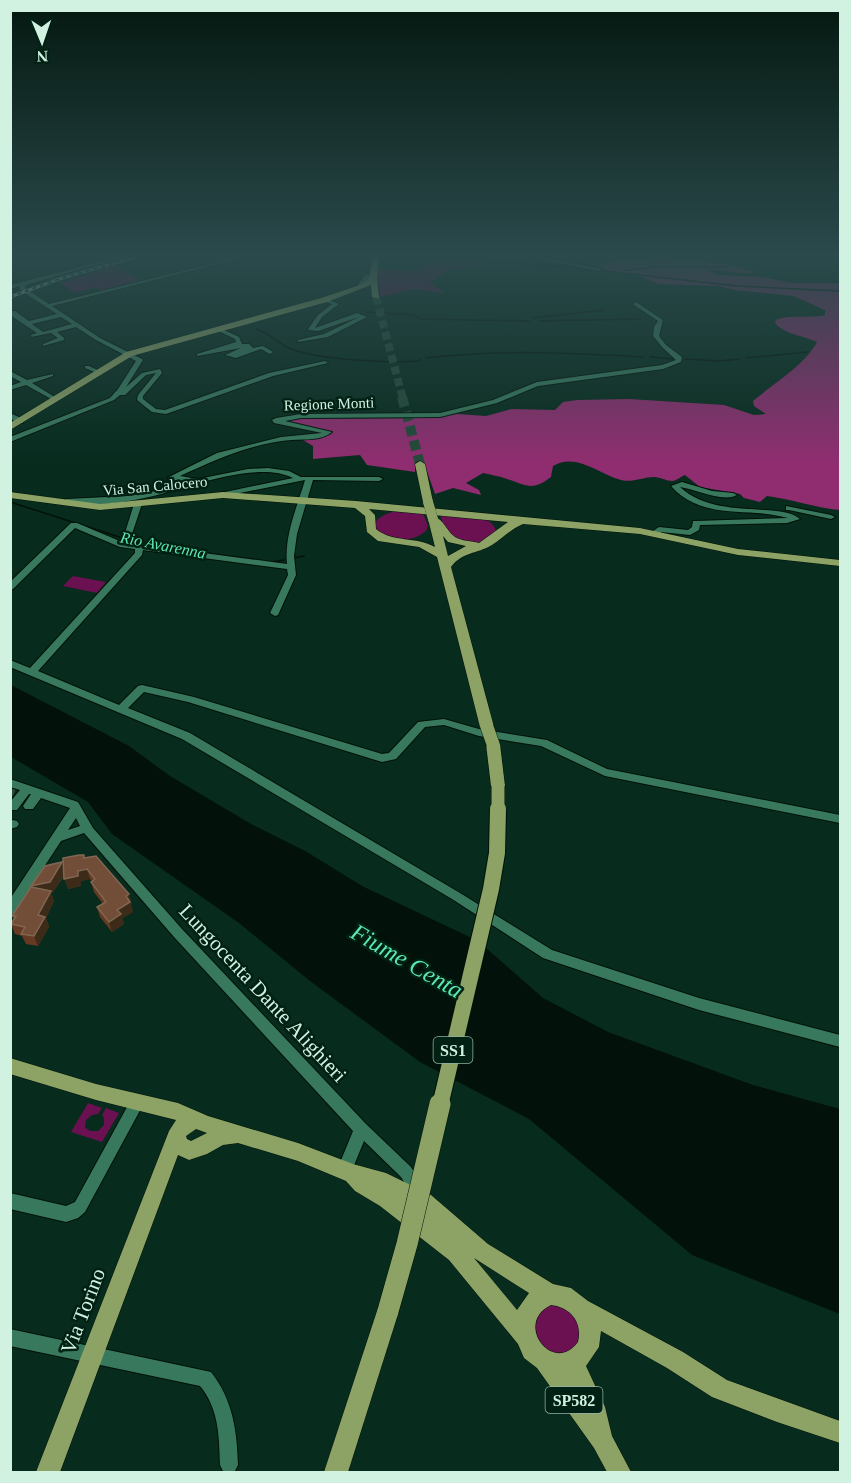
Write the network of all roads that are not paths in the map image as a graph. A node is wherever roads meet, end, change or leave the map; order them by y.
1 (32, 326) edge
2 (71, 326) edge
3 (78, 326) edge
4 (228, 326) edge
5 (312, 326) edge
6 (326, 326) edge
7 (346, 326) edge
8 (658, 326) edge
9 (218, 329) junction
10 (52, 331) junction
11 (42, 334) junction
12 (33, 336) dead end
13 (300, 340) dead end
14 (45, 345) dead end
15 (270, 352) dead end
16 (129, 354) junction
17 (326, 363) dead end
18 (87, 367) dead end
19 (99, 372) junction
20 (10, 373) edge
21 (51, 375) dead end
22 (28, 383) junction
23 (10, 388) edge
24 (55, 399) junction
25 (112, 399) junction
26 (10, 415) edge
27 (20, 421) junction
28 (10, 427) edge
29 (10, 440) edge
30 (420, 464) tunnel mouth
31 (310, 478) junction
32 (300, 479) junction
33 (379, 479) dead end
34 (194, 482) junction
35 (10, 495) edge
36 (223, 495) junction
37 (733, 495) dead end
38 (303, 500) junction
39 (63, 502) junction
40 (138, 504) junction
41 (770, 512) junction
42 (375, 515) junction
43 (831, 517) dead end
44 (433, 519) junction
45 (501, 526) junction
46 (656, 533) junction
47 (127, 539) dead end
48 (398, 542) junction
49 (477, 545) junction
50 (140, 547) junction
51 (444, 562) junction
52 (840, 563) edge
53 (291, 567) junction
54 (10, 573) edge
55 (23, 574) junction
56 (10, 587) edge
57 (275, 613) dead end
58 (10, 663) edge
59 (32, 672) junction
60 (122, 708) junction
61 (16, 789) edge
62 (34, 799) dead end
63 (13, 807) dead end
64 (76, 808) junction
65 (840, 819) edge
66 (87, 828) junction
67 (57, 838) junction
68 (10, 910) edge
69 (840, 1041) edge
70 (10, 1066) edge
71 (146, 1106) junction
72 (201, 1122) junction
73 (361, 1129) junction
74 (242, 1134) junction
75 (187, 1141) junction
76 (349, 1172) junction
77 (10, 1201) edge
78 (424, 1202) junction
79 (550, 1294) junction
80 (586, 1318) junction
81 (525, 1336) junction
82 (10, 1337) edge
83 (92, 1353) junction
84 (544, 1360) junction
85 (572, 1362) junction
86 (840, 1432) edge
87 (602, 1440) junction
88 (229, 1465) dead end
89 (339, 1465) edge
90 (48, 1473) edge
91 (620, 1473) edge

1 - 11 street
2 - 10 street
3 - 16 street
4 - 9 main road
5 - 6 street
7 - 13 street
8 - 34 street, Regione Monti
9 - 15 street
9 - 16 main road
10 - 11 street
10 - 14 street
11 - 12 street
16 - 19 main road
16 - 25 street
17 - 25 street
18 - 19 street
19 - 24 main road
20 - 22 street
21 - 22 street
22 - 23 street
22 - 24 street
24 - 27 main road
25 - 29 street
26 - 27 street
27 - 28 main road
30 - 44 main road, SS1, bridge
31 - 32 street
31 - 33 street
31 - 38 street
32 - 34 street
32 - 36 street
34 - 39 street
35 - 39 main road, Via San Calocero
36 - 38 main road, Via San Calocero
36 - 40 main road, Via San Calocero
37 - 41 street
38 - 42 main road, Via San Calocero
38 - 53 street
39 - 40 main road, Via San Calocero
40 - 47 street
41 - 43 street
41 - 46 street
42 - 45 main road
42 - 48 main road
44 - 48 main road
44 - 49 main road
44 - 51 main road, SS1
45 - 46 main road
45 - 49 main road
46 - 52 main road
48 - 51 main road
49 - 51 main road
50 - 53 street
50 - 55 street
50 - 59 street
51 - 89 main road, SS1, bridge
53 - 57 street
54 - 55 street
55 - 56 street
58 - 59 street
59 - 60 street
60 - 65 street
60 - 69 street
61 - 62 street
61 - 63 street
61 - 64 street
64 - 66 street, Lungocenta Dante Alighieri
64 - 67 street
66 - 67 street
66 - 73 street, Lungocenta Dante Alighieri
67 - 68 street
70 - 71 main road
71 - 72 main road
71 - 75 main road
71 - 77 street
72 - 74 main road
72 - 75 main road
72 - 75 main road
73 - 76 street
73 - 78 street, Lungocenta Dante Alighieri
74 - 75 main road
74 - 76 main road
75 - 83 main road, Via Torino
76 - 78 main road
76 - 81 main road
78 - 79 main road
79 - 80 main road
79 - 81 main road
80 - 85 main road
80 - 86 main road
81 - 84 main road
82 - 83 street
83 - 88 street
83 - 90 main road, Via Torino
84 - 85 main road
84 - 87 main road, SP582
85 - 87 main road, SP582
87 - 91 main road, SP582

